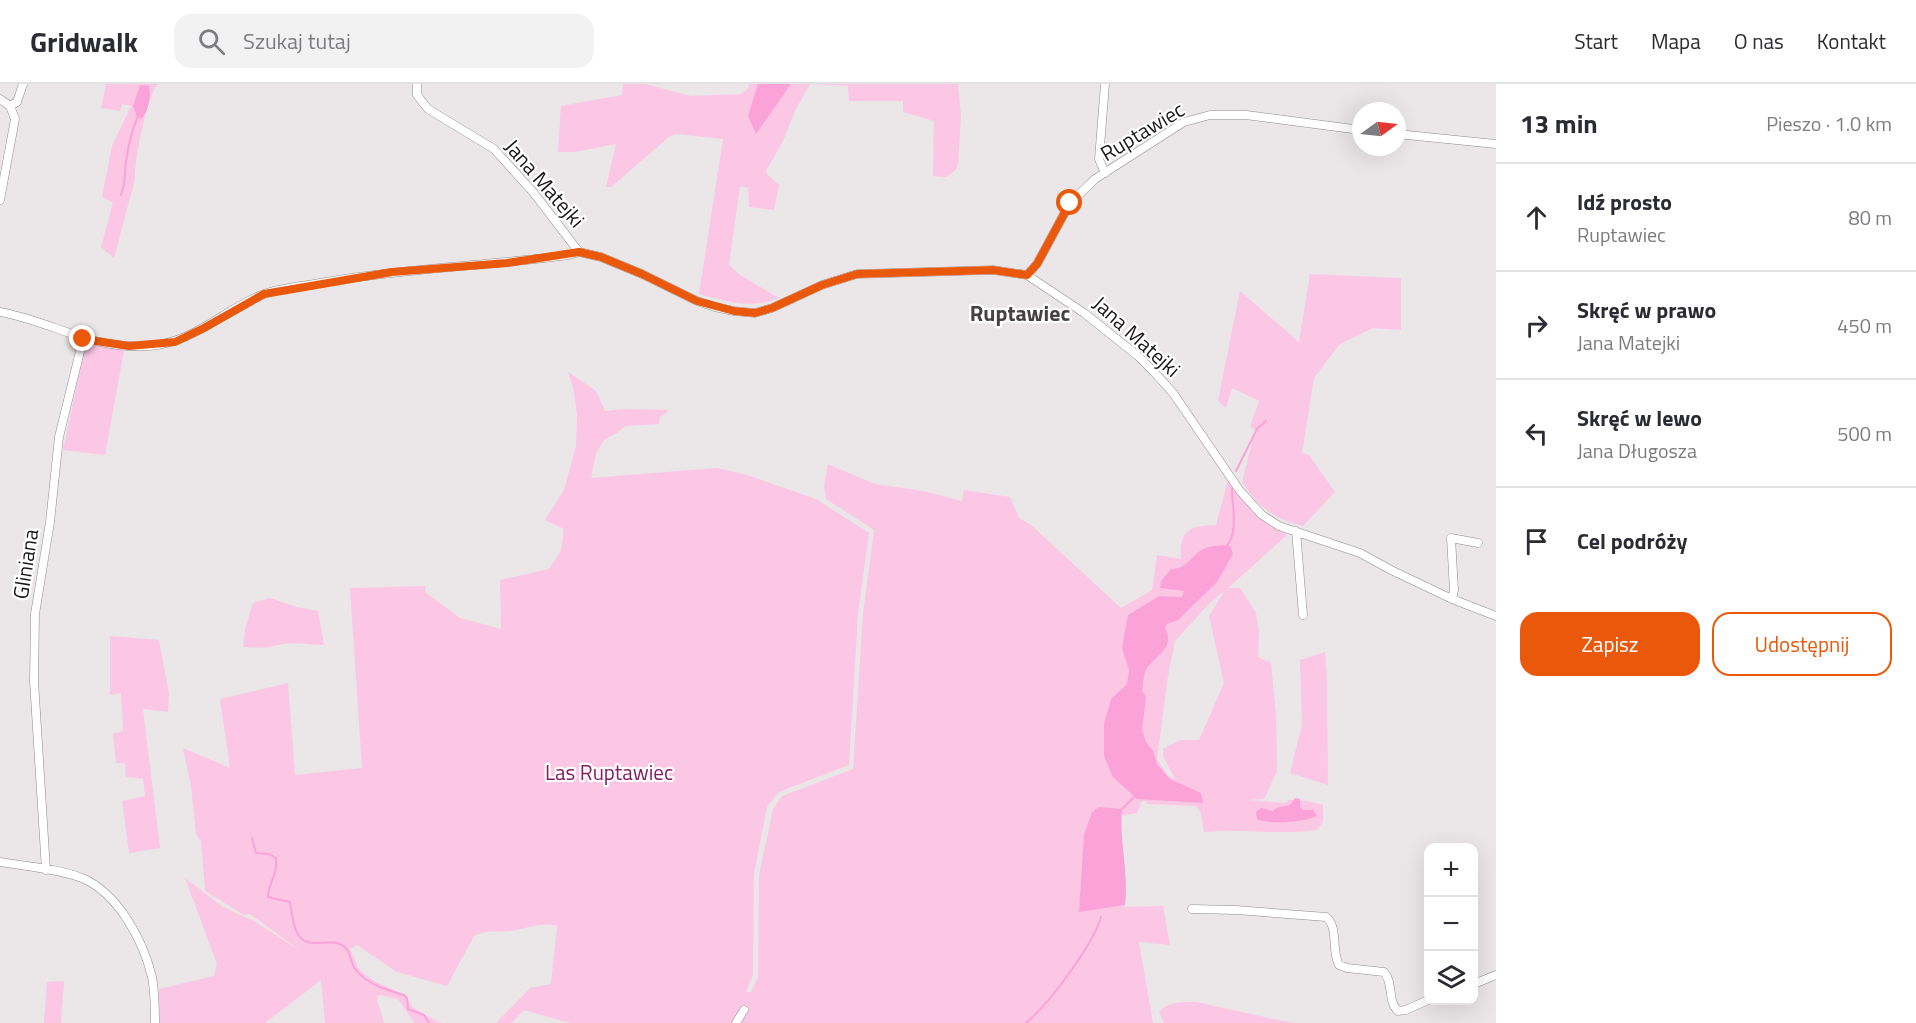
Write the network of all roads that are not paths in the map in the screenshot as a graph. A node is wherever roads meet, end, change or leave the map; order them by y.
1 (23, 84) edge
2 (417, 84) edge
3 (1105, 84) edge
4 (0, 99) edge
5 (10, 106) junction
6 (1352, 129) edge
7 (1406, 135) edge
8 (1496, 144) edge
9 (1105, 173) junction
10 (0, 200) edge
11 (579, 252) junction
12 (1027, 275) junction
13 (0, 312) edge
14 (83, 339) junction
15 (1296, 531) junction
16 (1478, 543) dead end
17 (1452, 599) junction
18 (1303, 615) dead end
19 (1496, 616) edge
20 (0, 862) edge
21 (46, 870) junction
22 (1192, 909) dead end
23 (1496, 975) edge
24 (1478, 982) edge
25 (1424, 1002) edge
26 (744, 1010) dead end
27 (155, 1023) edge
28 (736, 1023) edge

1 - 5 street
2 - 11 street, Jana Matejki
3 - 9 street
4 - 5 street
5 - 10 street
6 - 9 street, Ruptawiec
7 - 8 street
9 - 12 street, Ruptawiec
11 - 12 street, Jana Matejki
11 - 14 street
12 - 15 street, Jana Matejki
13 - 14 street
14 - 21 street, Gliniana
15 - 17 street, Jana Matejki
15 - 18 street
16 - 17 street
17 - 19 street, Jana Matejki
20 - 21 street
21 - 27 street
22 - 25 street
23 - 24 street
26 - 28 street

